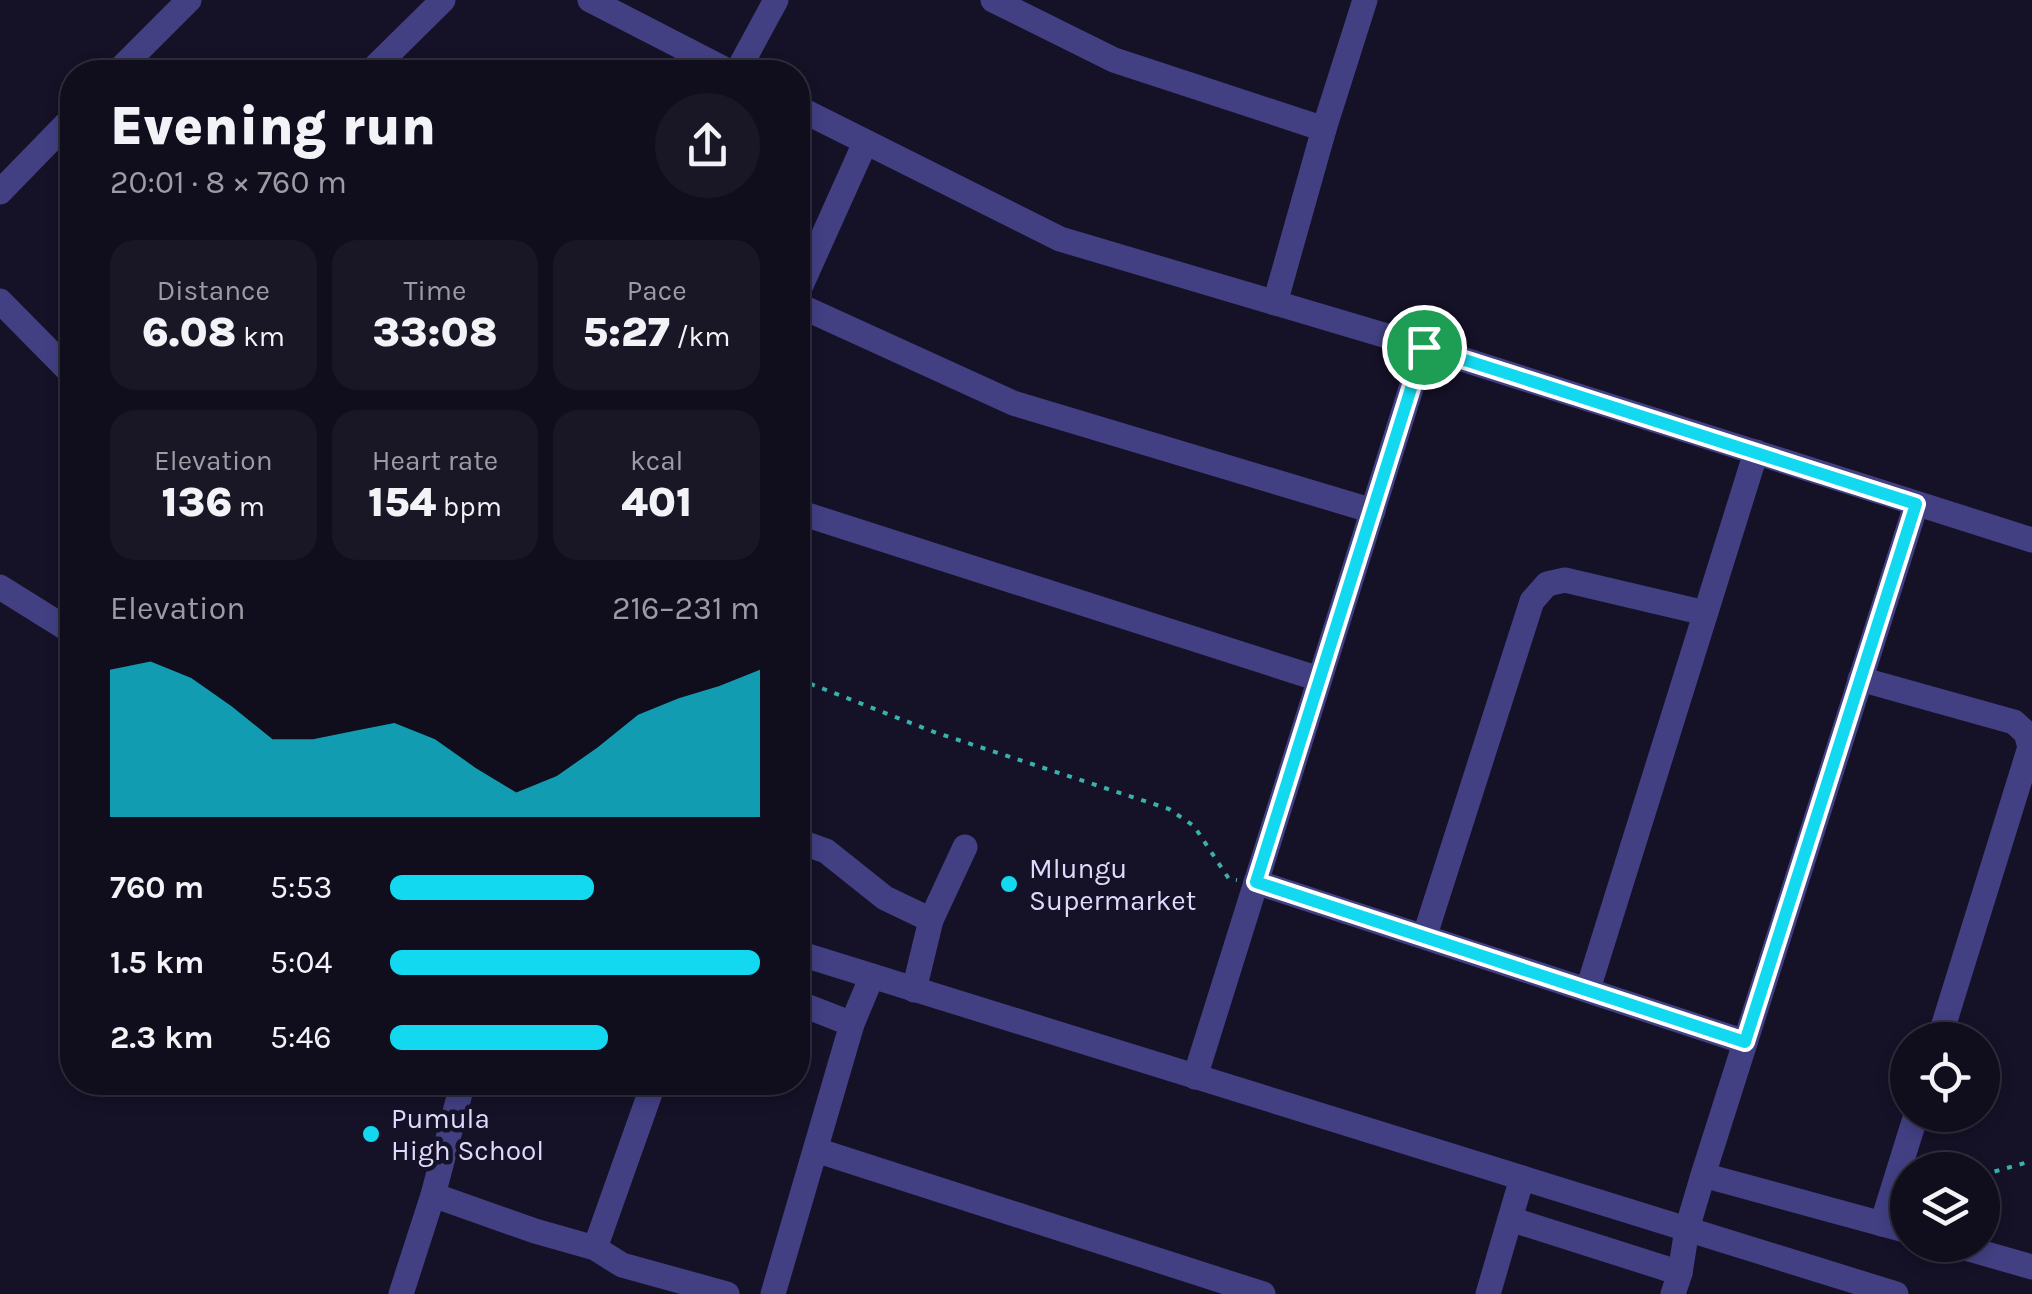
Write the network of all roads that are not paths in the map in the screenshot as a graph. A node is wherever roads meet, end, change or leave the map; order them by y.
1 (188, 0) edge
2 (442, 0) edge
3 (590, 0) edge
4 (776, 0) edge
5 (993, 0) edge
6 (1364, 0) edge
7 (129, 60) edge
8 (382, 60) edge
9 (710, 60) edge
10 (741, 60) edge
11 (810, 114) edge
12 (1324, 129) junction
13 (60, 130) edge
14 (865, 142) junction
15 (0, 192) edge
16 (810, 265) edge
17 (0, 301) edge
18 (1274, 303) junction
19 (810, 310) edge
20 (1424, 347) junction
21 (60, 359) edge
22 (1756, 452) junction
23 (1916, 504) junction
24 (1372, 512) junction
25 (810, 516) edge
26 (2032, 540) edge
27 (0, 587) edge
28 (1705, 613) junction
29 (60, 625) edge
30 (1860, 679) junction
31 (1320, 680) junction
32 (810, 845) edge
33 (965, 847) dead end
34 (1256, 882) junction
35 (930, 920) junction
36 (1426, 935) junction
37 (810, 957) edge
38 (872, 976) junction
39 (1588, 989) junction
40 (914, 990) junction
41 (810, 1008) edge
42 (1945, 1022) edge
43 (852, 1024) junction
44 (1745, 1042) junction
45 (1195, 1077) junction
46 (460, 1095) edge
47 (649, 1095) edge
48 (1911, 1132) edge
49 (816, 1150) junction
50 (1703, 1175) junction
51 (1522, 1178) junction
52 (433, 1195) junction
53 (1510, 1219) junction
54 (1882, 1224) junction
55 (1890, 1226) edge
56 (1687, 1229) junction
57 (595, 1248) junction
58 (2000, 1258) edge
59 (2032, 1268) edge
60 (1677, 1283) edge
61 (1852, 1287) edge
62 (402, 1294) edge
63 (727, 1294) edge
64 (773, 1294) edge
65 (1263, 1294) edge
66 (1488, 1294) edge
67 (1896, 1294) edge

1 - 7 street
2 - 8 street
3 - 9 street
4 - 10 street
5 - 12 street
6 - 12 street
11 - 14 street
12 - 18 street
13 - 15 street
14 - 16 street
14 - 18 street
17 - 21 street
18 - 20 street
19 - 24 street
20 - 22 street
20 - 24 street
22 - 23 street
22 - 28 street
23 - 26 street
23 - 30 street
24 - 31 street
25 - 31 street
27 - 29 street
28 - 36 street
28 - 39 street
30 - 42 street
30 - 44 street
31 - 34 street
32 - 35 street
33 - 35 street
34 - 36 street
34 - 45 street
35 - 40 street
36 - 39 street
37 - 38 street
38 - 40 street
38 - 43 street
39 - 44 street
40 - 45 street
41 - 43 street
43 - 49 street
44 - 50 street
45 - 51 street
46 - 52 street
47 - 57 street
48 - 54 street
49 - 64 street
49 - 65 street
50 - 54 street
50 - 56 street
51 - 53 street
51 - 56 street
52 - 57 street
52 - 62 street
53 - 60 street
53 - 66 street
54 - 55 street
56 - 60 street
56 - 61 street
57 - 63 street
58 - 59 street
61 - 67 street

